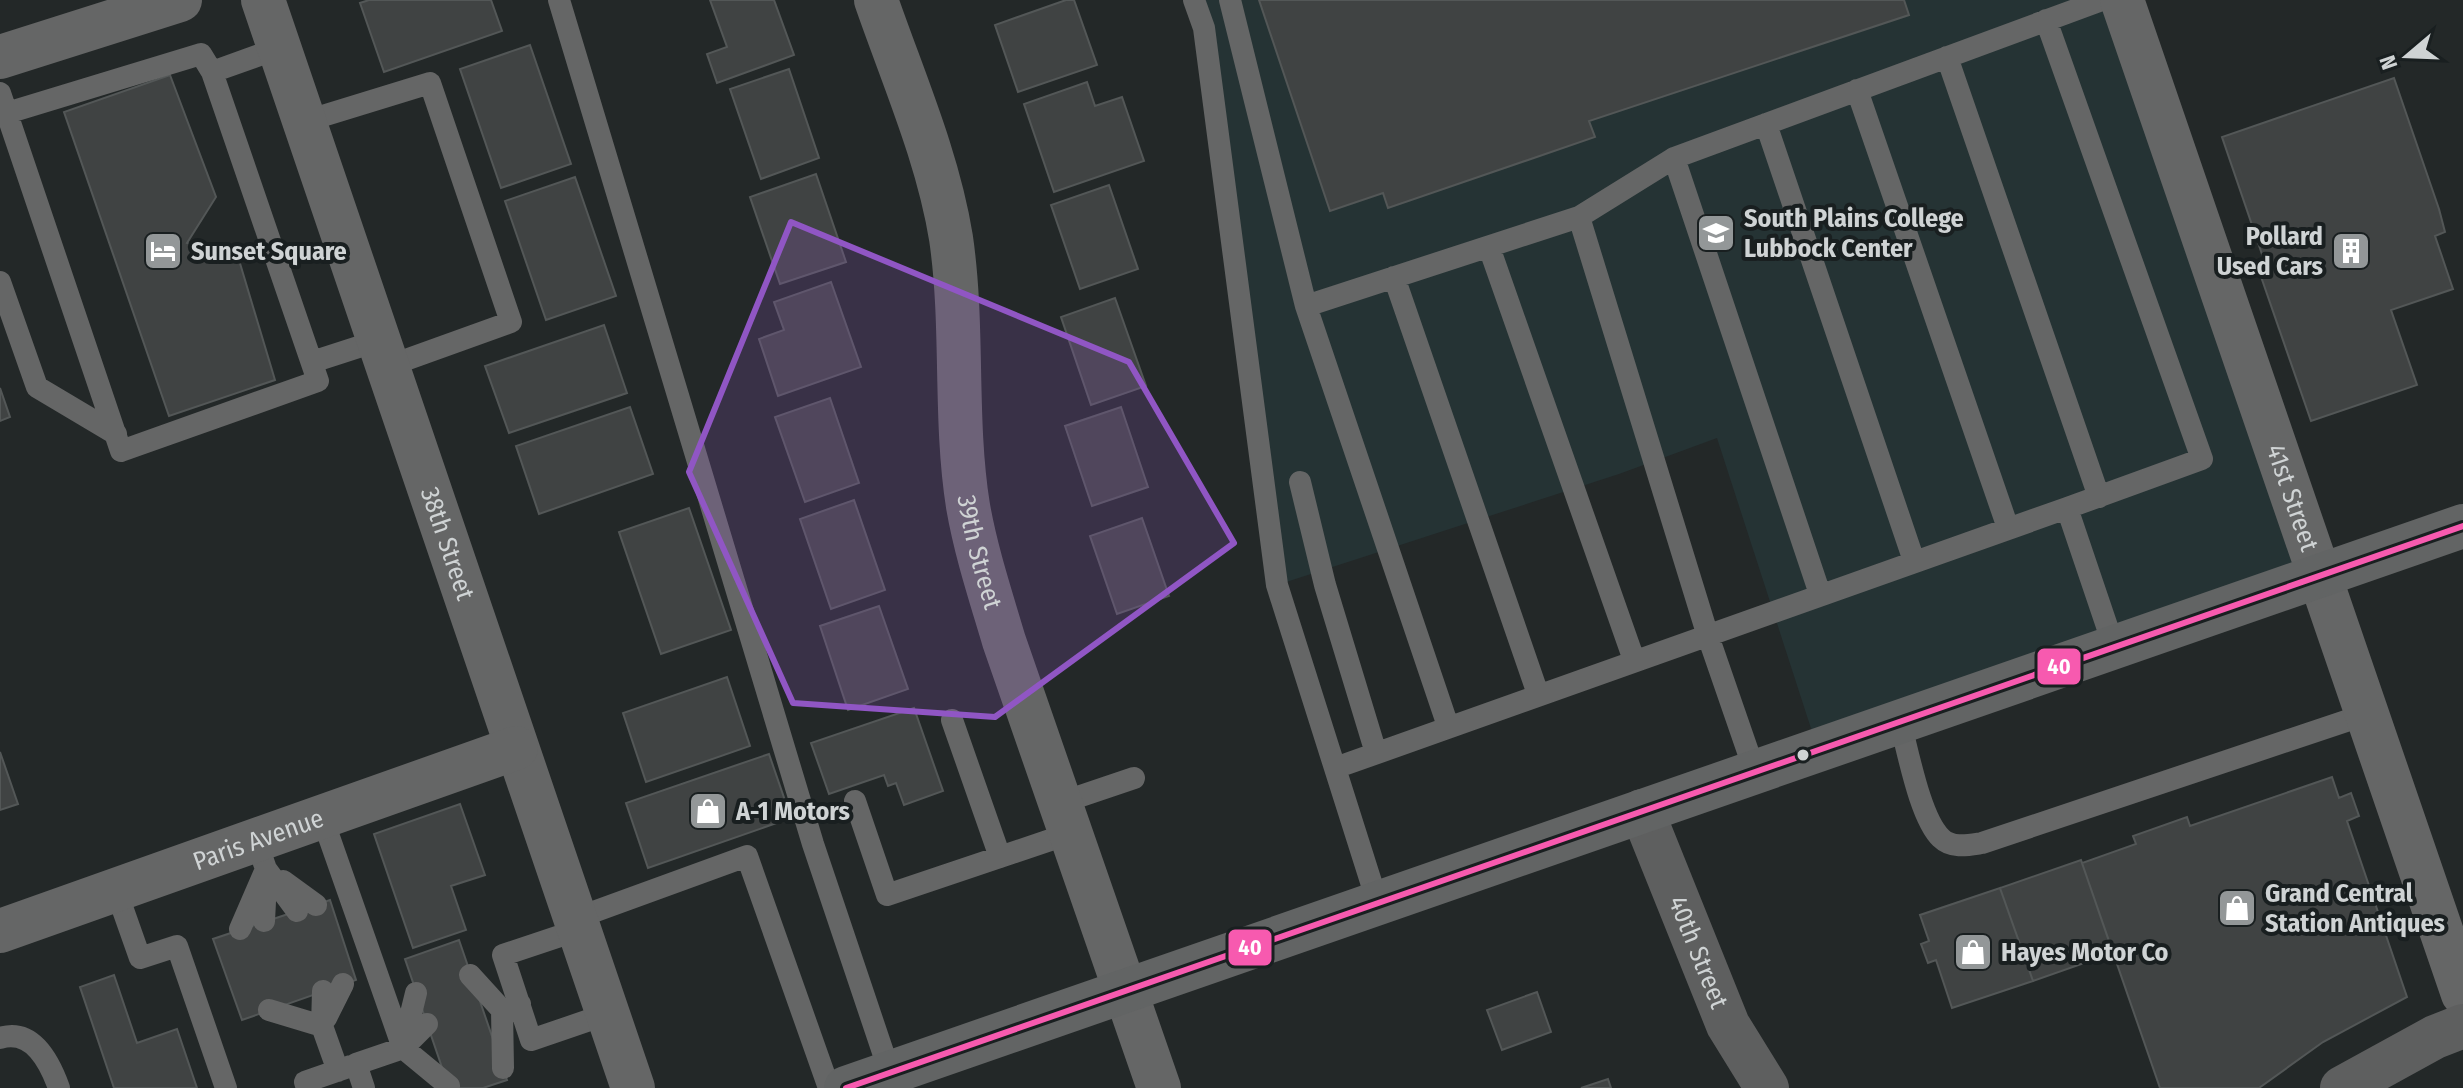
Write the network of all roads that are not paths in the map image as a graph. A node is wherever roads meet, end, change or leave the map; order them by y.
1 (180, 0) edge
2 (263, 0) edge
3 (559, 0) edge
4 (876, 0) edge
5 (1194, 0) edge
6 (1230, 0) edge
7 (2102, 0) edge
8 (2122, 0) edge
9 (2046, 20) junction
10 (279, 48) junction
11 (0, 57) edge
12 (1947, 57) junction
13 (212, 72) junction
14 (1857, 90) junction
15 (5, 117) edge
16 (303, 122) junction
17 (1766, 124) junction
18 (1674, 158) junction
19 (1579, 217) junction
20 (1489, 247) junction
21 (1394, 277) junction
22 (0, 282) edge
23 (1306, 306) junction
24 (381, 354) junction
25 (312, 362) junction
26 (116, 434) junction
27 (1300, 482) dead end
28 (2099, 497) junction
29 (2067, 508) junction
30 (2463, 526) edge
31 (2008, 528) junction
32 (1914, 561) junction
33 (2319, 576) junction
34 (1820, 594) junction
35 (1707, 633) junction
36 (2114, 647) junction
37 (1634, 660) junction
38 (1538, 694) junction
39 (2367, 714) junction
40 (952, 720) dead end
41 (1900, 722) junction
42 (1448, 726) junction
43 (516, 748) junction
44 (1376, 753) junction
45 (1335, 768) junction
46 (1755, 772) junction
47 (1134, 778) dead end
48 (855, 801) dead end
49 (1642, 811) junction
50 (322, 817) junction
51 (1065, 818) junction
52 (261, 855) junction
53 (1000, 857) junction
54 (116, 890) junction
55 (1378, 904) junction
56 (306, 908) dead end
57 (264, 921) dead end
58 (576, 924) junction
59 (240, 929) dead end
60 (0, 931) edge
61 (470, 975) dead end
62 (333, 988) dead end
63 (1126, 991) junction
64 (416, 993) dead end
65 (2463, 994) edge
66 (291, 1002) dead end
67 (501, 1007) junction
68 (269, 1010) dead end
69 (607, 1014) junction
70 (427, 1024) dead end
71 (322, 1026) junction
72 (2463, 1026) edge
73 (0, 1038) edge
74 (492, 1038) dead end
75 (403, 1048) junction
76 (438, 1056) dead end
77 (347, 1068) junction
78 (503, 1068) dead end
79 (892, 1080) edge
80 (449, 1086) edge
81 (59, 1088) edge
82 (226, 1088) edge
83 (307, 1088) edge
84 (364, 1088) edge
85 (633, 1088) edge
86 (829, 1088) edge
87 (846, 1088) edge
88 (1159, 1088) edge
89 (1767, 1088) edge
90 (2342, 1088) edge

1 - 11 street
2 - 10 street, 38th Street
3 - 79 lane
4 - 51 street, 39th Street
5 - 45 lane
6 - 23 lane
7 - 9 lane
8 - 33 street, 41st Street
9 - 12 lane
9 - 28 lane
10 - 13 lane
10 - 16 street, 38th Street
12 - 14 lane
12 - 28 lane
13 - 15 lane
13 - 25 lane
14 - 17 lane
14 - 31 lane
15 - 26 lane
16 - 24 street, 38th Street
16 - 24 lane
17 - 18 lane
17 - 32 lane
18 - 19 lane
18 - 34 lane
19 - 20 lane
19 - 35 lane
20 - 21 lane
20 - 37 lane
21 - 23 lane
21 - 38 lane
22 - 26 lane
23 - 42 lane
24 - 25 lane
24 - 43 street, 38th Street
25 - 26 lane
27 - 44 lane
28 - 29 lane
29 - 31 lane
29 - 36 lane
30 - 33 highway
31 - 32 lane
32 - 34 lane
33 - 36 highway
33 - 39 street, 41st Street
34 - 35 lane
35 - 37 lane
35 - 46 lane
36 - 41 highway
37 - 38 lane
38 - 42 lane
39 - 41 lane
39 - 65 street, 41st Street
40 - 53 lane
41 - 46 highway
42 - 44 lane
43 - 50 street, Paris Avenue
43 - 58 street, 38th Street
44 - 45 lane
45 - 55 lane
46 - 49 highway
47 - 51 lane
48 - 53 lane
49 - 55 highway
49 - 89 street, 40th Street
50 - 52 street, Paris Avenue
50 - 75 lane
51 - 53 lane
51 - 63 street, 39th Street
52 - 54 street, Paris Avenue
52 - 56 lane
52 - 57 lane
52 - 59 lane
54 - 60 street, Paris Avenue
54 - 82 lane
55 - 63 highway
58 - 67 lane
58 - 69 street, 38th Street
58 - 86 lane
61 - 67 lane
62 - 71 lane
63 - 79 highway
63 - 88 street, 39th Street
64 - 75 lane
66 - 71 lane
67 - 69 lane
67 - 74 lane
67 - 78 lane
68 - 71 lane
69 - 85 street, 38th Street
70 - 75 lane
71 - 77 lane
72 - 90 street
73 - 81 lane
75 - 76 lane
75 - 77 lane
75 - 80 lane
77 - 83 lane
77 - 84 lane
79 - 87 highway

